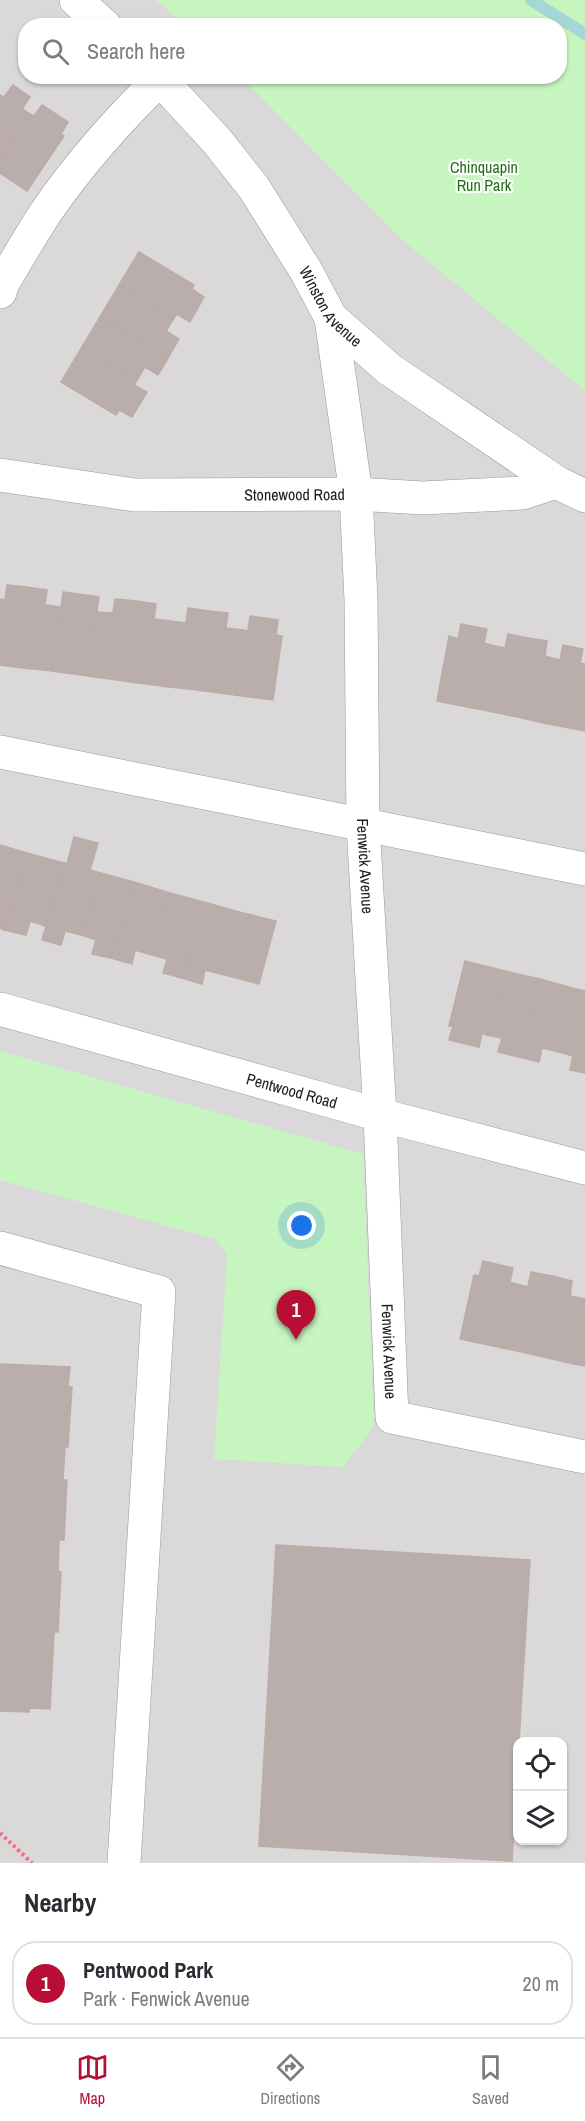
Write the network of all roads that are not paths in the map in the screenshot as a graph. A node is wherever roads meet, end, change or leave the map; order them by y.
1 (76, 0) edge
2 (96, 18) edge
3 (152, 84) edge
4 (164, 84) edge
5 (8, 257) edge
6 (0, 291) edge
7 (331, 318) junction
8 (0, 475) edge
9 (571, 489) edge
10 (357, 494) junction
11 (0, 752) edge
12 (363, 825) junction
13 (585, 869) edge
14 (0, 1009) edge
15 (380, 1115) junction
16 (585, 1168) edge
17 (0, 1248) edge
18 (585, 1457) edge
19 (124, 1863) edge

1 - 2 street
3 - 5 street
4 - 7 street, Winston Avenue
5 - 6 street
7 - 9 street, Winston Avenue
7 - 10 street, Fenwick Avenue
8 - 10 street, Stonewood Road
9 - 10 street, Stonewood Road
10 - 12 street, Fenwick Avenue
11 - 12 street
12 - 13 street
12 - 15 street, Fenwick Avenue
14 - 15 street, Pentwood Road
15 - 16 street, Pentwood Road
15 - 18 street, Fenwick Avenue
17 - 19 street

